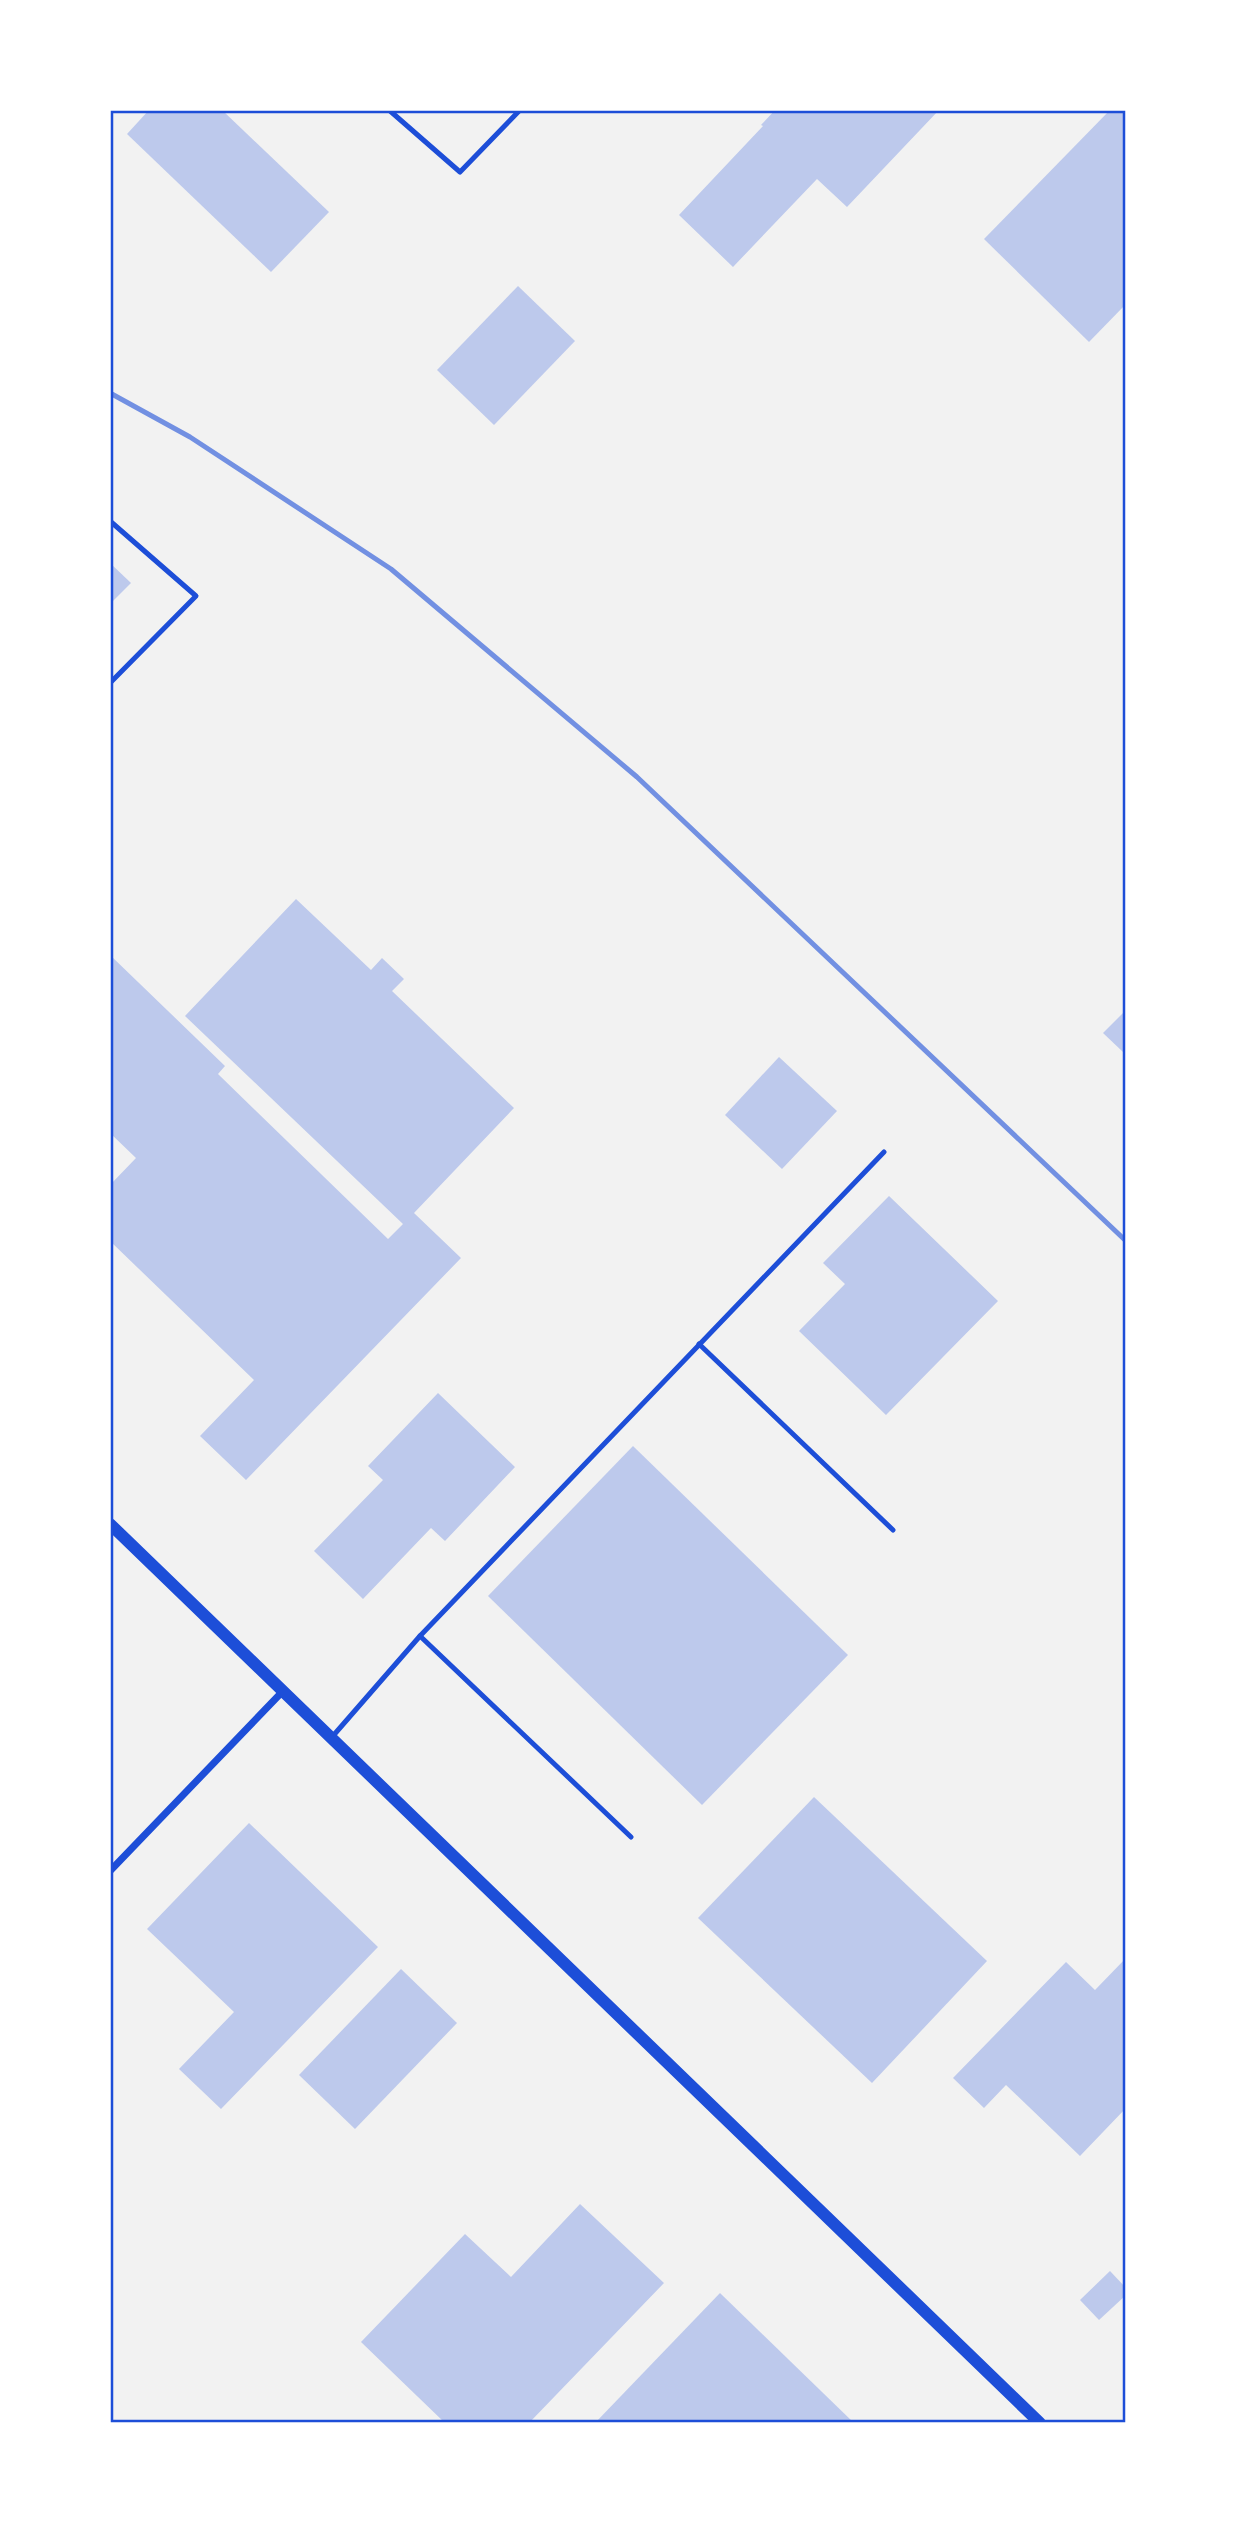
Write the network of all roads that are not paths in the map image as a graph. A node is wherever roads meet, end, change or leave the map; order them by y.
1 (389, 110) edge
2 (520, 110) edge
3 (110, 521) edge
4 (110, 683) edge
5 (884, 1152) dead end
6 (699, 1345) junction
7 (110, 1524) edge
8 (893, 1530) dead end
9 (420, 1636) junction
10 (283, 1691) junction
11 (332, 1737) junction
12 (631, 1837) dead end
13 (110, 1871) edge
14 (1040, 2423) edge

1 - 2 lane
3 - 4 lane
5 - 6 lane
6 - 8 lane
6 - 9 lane
7 - 10 street
9 - 11 lane
9 - 12 lane
10 - 11 street
10 - 13 street
11 - 14 street

